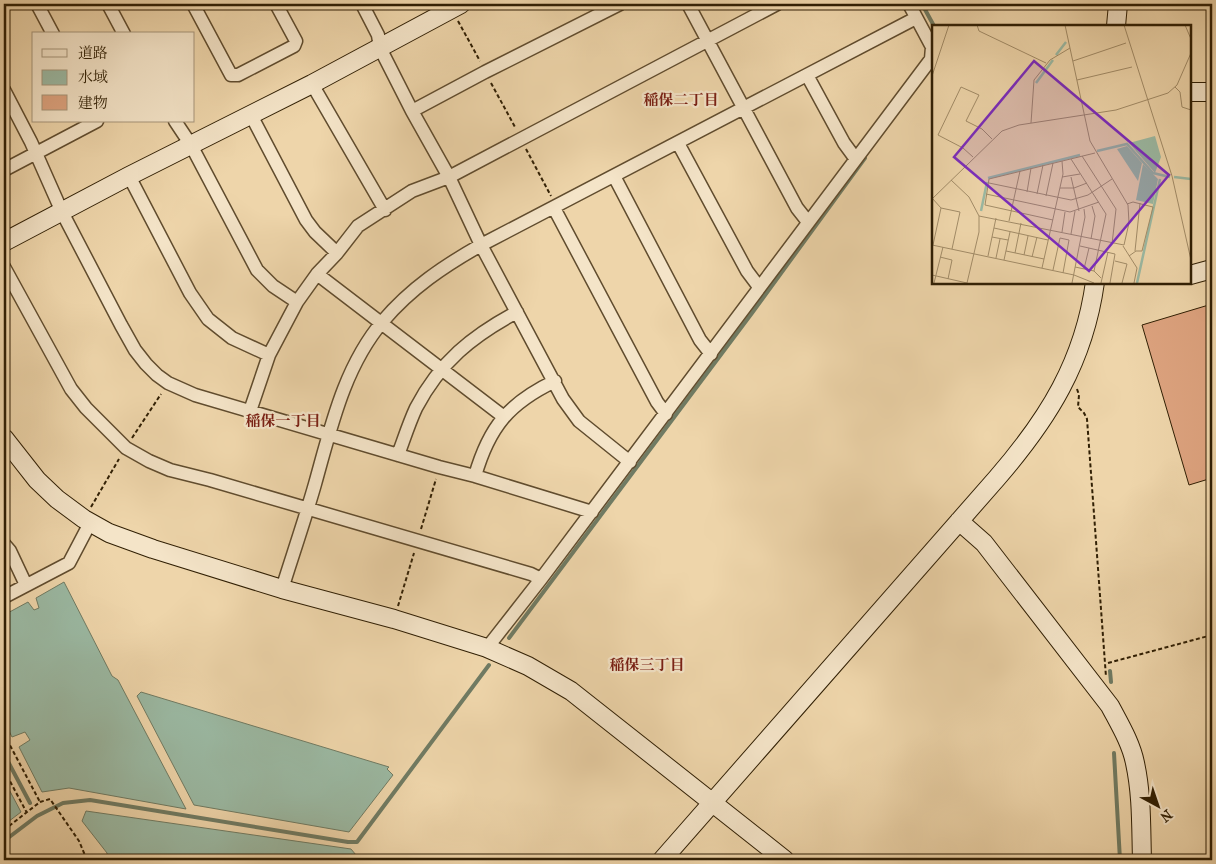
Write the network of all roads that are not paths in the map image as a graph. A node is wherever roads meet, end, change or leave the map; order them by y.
1 (37, 4) edge
2 (108, 4) edge
3 (194, 4) edge
4 (276, 4) edge
5 (362, 4) edge
6 (620, 4) edge
7 (688, 4) edge
8 (777, 4) edge
9 (909, 4) edge
10 (1118, 4) edge
11 (457, 6) edge
12 (916, 18) junction
13 (1116, 25) edge
14 (52, 32) edge
15 (123, 32) edge
16 (708, 40) junction
17 (380, 48) junction
18 (807, 75) junction
19 (312, 84) junction
20 (4, 90) edge
21 (1191, 92) edge
22 (1212, 92) edge
23 (744, 108) junction
24 (412, 111) junction
25 (251, 115) junction
26 (95, 122) edge
27 (175, 122) edge
28 (678, 143) junction
29 (191, 145) junction
30 (36, 153) junction
31 (855, 158) junction
32 (4, 170) edge
33 (129, 176) junction
34 (614, 176) junction
35 (448, 177) junction
36 (554, 208) junction
37 (385, 210) junction
38 (62, 212) junction
39 (808, 222) junction
40 (4, 242) edge
41 (481, 245) junction
42 (337, 253) junction
43 (4, 267) edge
44 (1212, 269) edge
45 (317, 274) junction
46 (1191, 275) edge
47 (1095, 284) edge
48 (759, 287) junction
49 (297, 302) junction
50 (517, 312) junction
51 (382, 322) junction
52 (711, 354) junction
53 (269, 355) junction
54 (442, 370) junction
55 (555, 381) junction
56 (250, 411) junction
57 (666, 414) junction
58 (504, 416) junction
59 (329, 435) junction
60 (4, 438) edge
61 (398, 455) junction
62 (630, 462) junction
63 (475, 476) junction
64 (308, 508) junction
65 (592, 512) junction
66 (959, 521) junction
67 (90, 523) junction
68 (4, 544) edge
69 (541, 579) junction
70 (26, 585) junction
71 (282, 589) junction
72 (4, 597) edge
73 (487, 648) junction
74 (713, 802) junction
75 (662, 860) edge
76 (786, 860) edge
77 (1142, 860) edge

1 - 14 street
2 - 15 street
3 - 4 street
5 - 17 street
6 - 24 street
7 - 16 street
8 - 16 street
9 - 12 street
10 - 13 street
11 - 17 street
12 - 18 street
12 - 31 street
16 - 23 street
16 - 35 street
17 - 19 street
17 - 24 street
18 - 23 street
18 - 31 street
19 - 25 street
19 - 37 street
20 - 30 street
21 - 22 street
23 - 28 street
23 - 39 street
24 - 35 street
25 - 29 street
25 - 42 street
26 - 30 street
27 - 29 street
28 - 34 street
28 - 48 street
29 - 33 street
29 - 49 street
30 - 32 street
30 - 38 street
31 - 39 street
33 - 38 street
33 - 53 street
34 - 36 street
34 - 52 street
35 - 37 street
35 - 41 street
36 - 41 street
36 - 57 street
37 - 42 street
38 - 40 street
38 - 56 street
39 - 48 street
41 - 50 street
41 - 51 street
42 - 45 street
43 - 64 street
44 - 46 street
45 - 49 street
45 - 51 street
47 - 66 street
48 - 52 street
49 - 53 street
50 - 54 street
50 - 55 street
51 - 54 street
51 - 59 street
52 - 57 street
53 - 56 street
54 - 58 street
54 - 61 street
55 - 58 street
55 - 62 street
56 - 59 street
57 - 62 street
58 - 63 street
59 - 61 street
59 - 64 street
60 - 67 street
61 - 63 street
62 - 65 street
63 - 65 street
64 - 69 street
64 - 71 street
65 - 69 street
66 - 74 street
66 - 77 street
67 - 70 street
67 - 71 street
68 - 70 street
69 - 73 street
70 - 72 street
71 - 73 street
73 - 74 street
74 - 75 street
74 - 76 street

